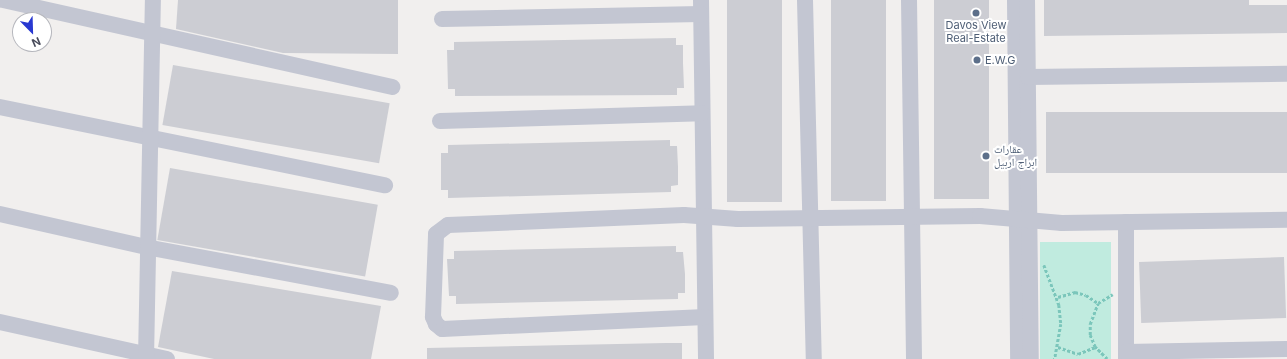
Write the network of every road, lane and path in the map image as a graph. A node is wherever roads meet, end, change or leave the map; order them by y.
1 (3, 0) edge
2 (153, 0) edge
3 (805, 0) edge
4 (909, 0) edge
5 (1015, 0) edge
6 (1028, 0) edge
7 (700, 7) edge
8 (442, 19) dead end
9 (152, 34) junction
10 (1287, 74) edge
11 (1028, 77) junction
12 (392, 87) dead end
13 (0, 107) edge
14 (702, 113) junction
15 (440, 121) dead end
16 (149, 138) junction
17 (385, 184) dead end
18 (0, 214) edge
19 (911, 215) junction
20 (703, 216) junction
21 (811, 218) junction
22 (1022, 219) junction
23 (1287, 220) edge
24 (1126, 222) junction
25 (146, 247) junction
26 (1029, 255) junction
27 (391, 293) dead end
28 (1126, 293) junction
29 (1058, 297) junction
30 (1098, 303) junction
31 (705, 317) junction
32 (0, 322) edge
33 (1095, 346) junction
34 (1058, 347) junction
35 (1287, 349) edge
36 (1126, 356) edge
37 (146, 357) edge
38 (168, 359) edge
39 (706, 359) edge
40 (814, 359) edge
41 (914, 359) edge
42 (1018, 359) edge
43 (1031, 359) edge
44 (1055, 359) edge
45 (1107, 359) edge

1 - 9 street
2 - 9 street
3 - 21 street
4 - 19 street
5 - 22 street
6 - 11 street
7 - 8 street
7 - 14 street
9 - 12 street
9 - 16 street
10 - 11 street
11 - 22 street
13 - 16 street
14 - 15 street
14 - 20 street
16 - 17 street
16 - 25 street
18 - 25 street
19 - 21 street
19 - 22 street
19 - 41 street
20 - 21 street
20 - 31 street
20 - 31 street
21 - 40 street
22 - 24 street
22 - 26 street
22 - 42 street
23 - 24 street
24 - 28 street
25 - 27 street
25 - 37 street
26 - 29 path
26 - 43 street
28 - 30 path
28 - 36 street
29 - 30 path
29 - 34 path
30 - 33 path
31 - 39 street
32 - 37 street
33 - 34 path
33 - 45 path
34 - 44 path
35 - 36 street
37 - 38 street

